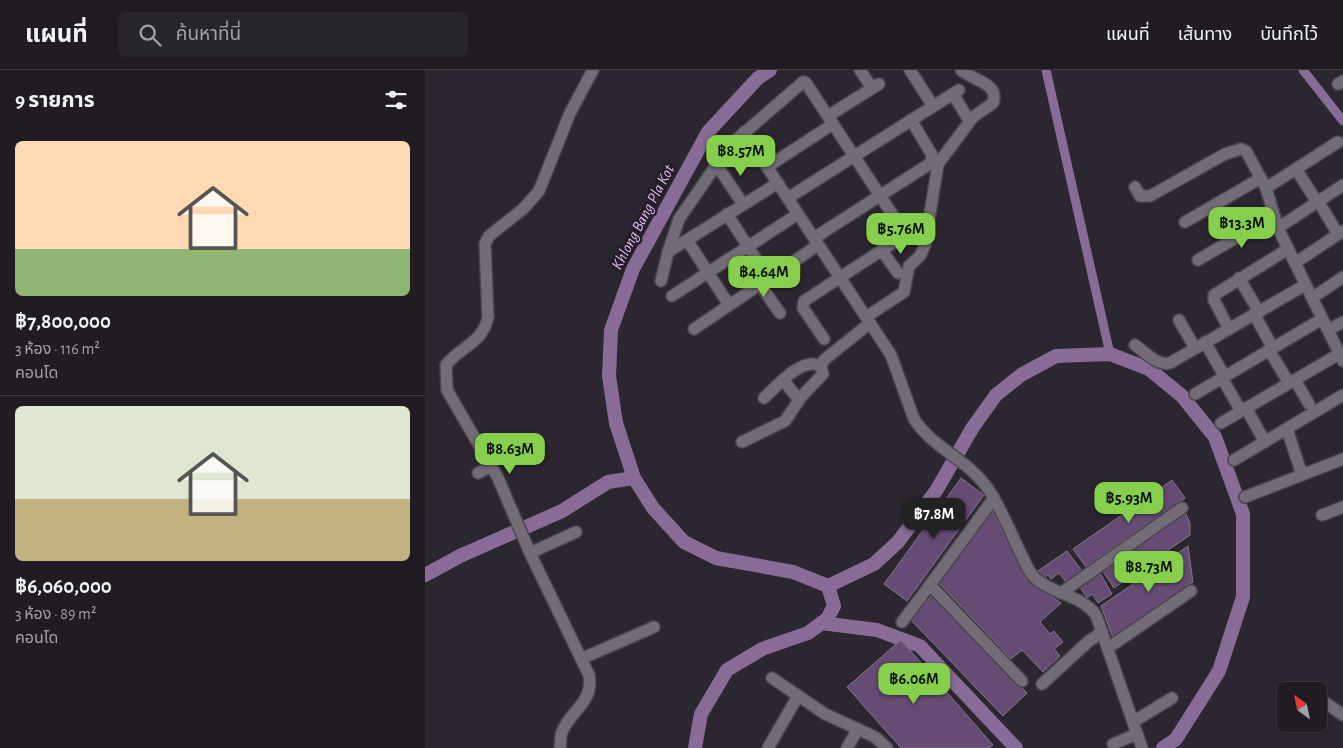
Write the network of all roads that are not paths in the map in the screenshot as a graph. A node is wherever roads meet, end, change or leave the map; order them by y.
1 (593, 70) edge
2 (860, 70) edge
3 (910, 70) edge
4 (961, 70) edge
5 (933, 106) junction
6 (967, 117) dead end
7 (830, 120) junction
8 (911, 120) junction
9 (744, 132) junction
10 (1338, 142) dead end
11 (854, 157) junction
12 (716, 164) junction
13 (767, 167) junction
14 (1297, 169) junction
15 (1261, 178) junction
16 (778, 183) junction
17 (1343, 185) edge
18 (1135, 187) dead end
19 (1266, 188) junction
20 (880, 197) junction
21 (787, 198) junction
22 (1317, 202) junction
23 (743, 204) junction
24 (727, 214) junction
25 (798, 214) junction
26 (1273, 216) junction
27 (1185, 222) dead end
28 (919, 226) dead end
29 (1278, 228) junction
30 (1341, 233) edge
31 (906, 235) junction
32 (687, 240) junction
33 (816, 242) junction
34 (748, 246) junction
35 (1288, 249) junction
36 (882, 251) junction
37 (667, 252) junction
38 (1198, 260) dead end
39 (1295, 263) junction
40 (709, 272) junction
41 (897, 273) dead end
42 (1343, 277) edge
43 (840, 278) junction
44 (1239, 278) junction
45 (661, 281) dead end
46 (765, 282) junction
47 (1305, 285) junction
48 (672, 296) dead end
49 (1312, 298) junction
50 (729, 305) junction
51 (780, 313) dead end
52 (1257, 313) junction
53 (1322, 319) junction
54 (868, 320) junction
55 (1179, 320) dead end
56 (1343, 322) edge
57 (694, 328) dead end
58 (1229, 329) junction
59 (1328, 330) junction
60 (825, 339) dead end
61 (1135, 345) dead end
62 (1200, 345) junction
63 (1271, 349) junction
64 (1341, 357) edge
65 (821, 366) junction
66 (1223, 378) junction
67 (784, 381) junction
68 (1292, 381) junction
69 (1195, 394) dead end
70 (1343, 395) edge
71 (764, 398) dead end
72 (799, 400) junction
73 (1309, 404) dead end
74 (1243, 410) junction
75 (1221, 423) dead end
76 (1287, 429) junction
77 (742, 442) dead end
78 (1265, 442) junction
79 (1343, 459) edge
80 (1234, 460) dead end
81 (491, 466) junction
82 (478, 473) dead end
83 (1302, 475) junction
84 (1245, 497) dead end
85 (994, 498) junction
86 (1343, 507) edge
87 (1182, 508) dead end
88 (1322, 514) dead end
89 (576, 532) dead end
90 (528, 549) junction
91 (930, 585) junction
92 (1191, 591) dead end
93 (1061, 593) junction
94 (902, 622) dead end
95 (654, 627) dead end
96 (1102, 632) junction
97 (1108, 648) junction
98 (583, 658) junction
99 (772, 678) dead end
100 (1022, 682) dead end
101 (1042, 684) dead end
102 (798, 696) junction
103 (1172, 698) dead end
104 (1327, 704) edge
105 (1343, 715) edge
106 (1133, 722) junction
107 (858, 729) junction
108 (1137, 734) junction
109 (1113, 744) dead end
110 (560, 748) edge
111 (768, 748) edge
112 (847, 748) edge
113 (887, 748) edge
114 (1142, 748) edge

1 - 81 street
2 - 7 street
3 - 5 street
4 - 54 street
5 - 6 street
5 - 8 street
7 - 9 street
7 - 11 street
7 - 13 street
8 - 11 street
8 - 20 street
9 - 12 street
9 - 13 street
10 - 14 street
11 - 20 street
11 - 21 street
12 - 23 street
12 - 37 street
13 - 16 street
14 - 19 street
14 - 22 street
15 - 18 street
15 - 19 street
15 - 27 street
16 - 21 street
16 - 23 street
17 - 22 street
19 - 26 street
20 - 31 street
20 - 33 street
21 - 25 street
22 - 29 street
22 - 30 street
23 - 24 street
24 - 32 street
24 - 34 street
25 - 33 street
25 - 34 street
26 - 29 street
26 - 38 street
28 - 31 street
29 - 35 street
30 - 39 street
31 - 36 street
32 - 37 street
32 - 40 street
33 - 43 street
33 - 46 street
34 - 40 street
34 - 46 street
35 - 39 street
35 - 44 street
36 - 41 street
36 - 43 street
37 - 45 street
39 - 47 street
40 - 48 street
40 - 50 street
42 - 49 street
43 - 54 street
43 - 60 street
44 - 52 street
44 - 58 street
46 - 50 street
46 - 51 street
47 - 49 street
47 - 52 street
49 - 53 street
50 - 57 street
52 - 58 street
52 - 63 street
53 - 59 street
53 - 63 street
54 - 65 street
54 - 85 street
55 - 62 street
56 - 59 street
58 - 62 street
59 - 64 street
61 - 62 street
62 - 66 street
63 - 66 street
63 - 68 street
64 - 68 street
65 - 67 street
65 - 72 street
66 - 69 street
66 - 74 street
67 - 71 street
67 - 72 street
68 - 73 street
68 - 74 street
70 - 76 street
72 - 77 street
74 - 75 street
74 - 78 street
76 - 78 street
76 - 83 street
78 - 80 street
79 - 83 street
81 - 82 street
81 - 90 street
83 - 84 street
85 - 91 street
85 - 93 street
86 - 88 street
87 - 93 street
89 - 90 street
90 - 98 street
91 - 94 street
91 - 100 street
92 - 97 street
93 - 96 street
95 - 98 street
96 - 97 street
96 - 101 street
97 - 106 street
98 - 110 street
99 - 102 street
102 - 107 street
102 - 111 street
103 - 106 street
104 - 105 street
106 - 108 street
107 - 112 street
107 - 113 street
108 - 109 street
108 - 114 street

